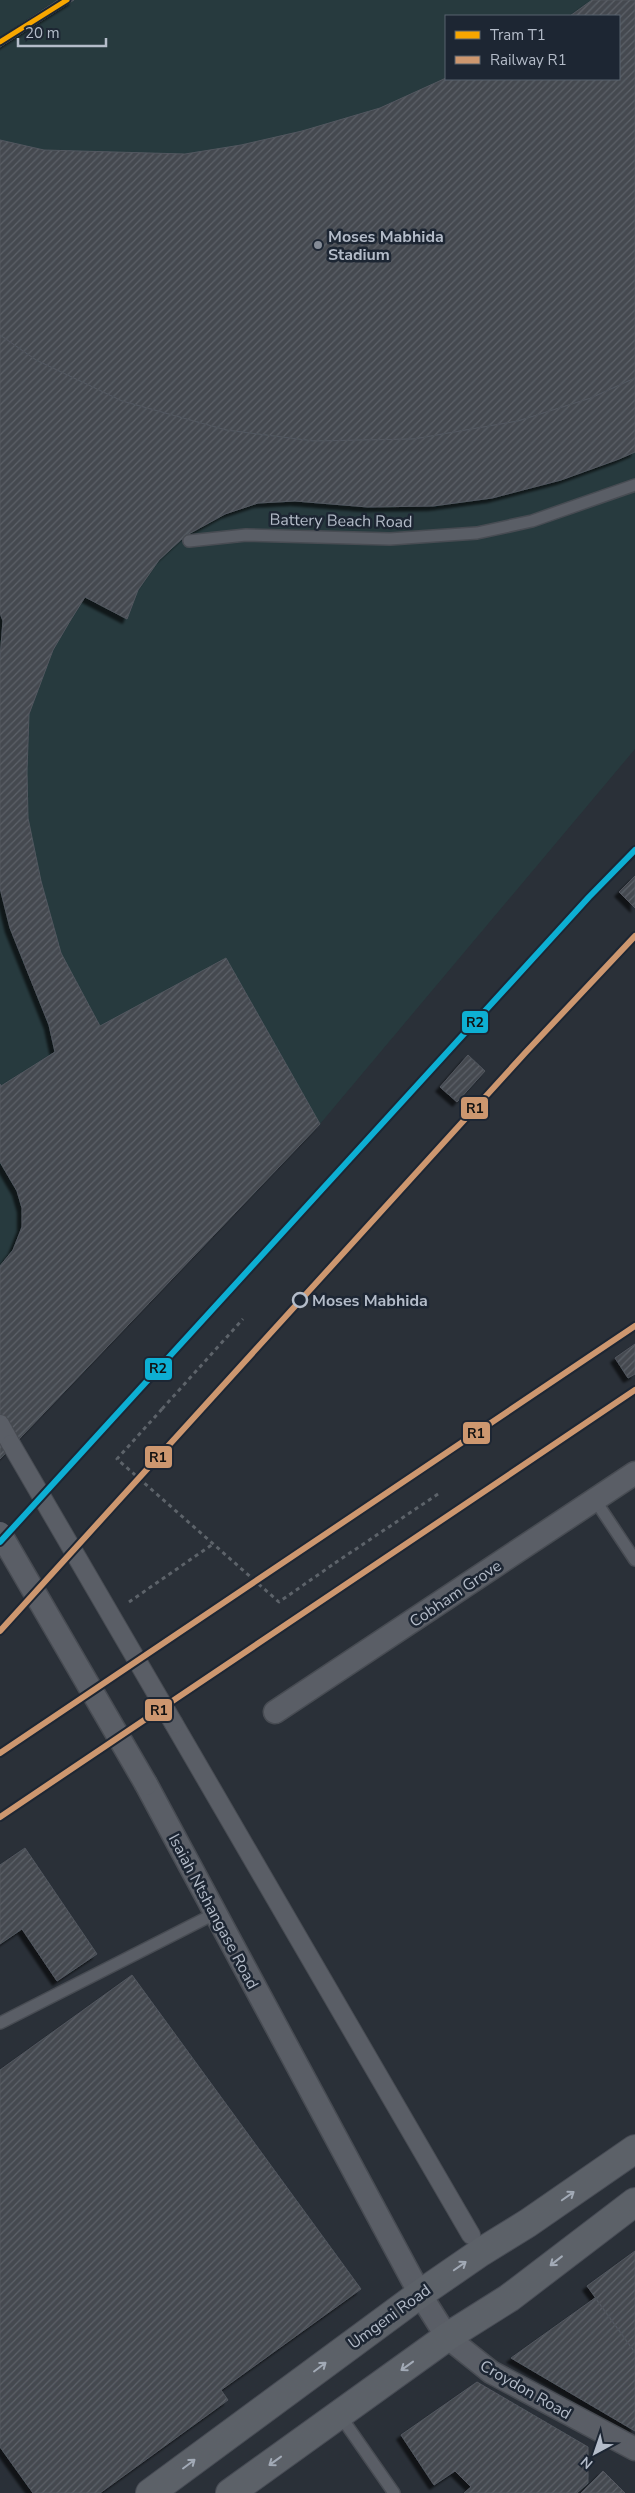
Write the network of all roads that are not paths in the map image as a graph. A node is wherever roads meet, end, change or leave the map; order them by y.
1 (635, 485) edge
2 (190, 541) dead end
3 (0, 1424) edge
4 (635, 1473) edge
5 (595, 1500) junction
6 (0, 1532) edge
7 (635, 1560) edge
8 (275, 1712) dead end
9 (216, 1913) junction
10 (0, 2023) edge
11 (635, 2149) edge
12 (635, 2202) edge
13 (471, 2235) dead end
14 (420, 2294) junction
15 (447, 2337) junction
16 (339, 2414) junction
17 (635, 2449) edge
18 (150, 2493) edge
19 (230, 2493) edge
20 (394, 2493) edge

1 - 2 lane, Battery Beach Road
3 - 13 street, bridge
4 - 5 street, Cobham Grove
5 - 7 lane
5 - 8 street, Cobham Grove
6 - 9 street, Isaiah Ntshangase Road, bridge
9 - 10 lane
9 - 14 street, Isaiah Ntshangase Road
14 -> 11 main road, Umgeni Road
12 -> 15 main road
14 - 15 street, Isaiah Ntshangase Road
18 -> 14 main road, Umgeni Road
15 -> 16 main road
15 - 17 street, Croydon Road
16 -> 19 main road
16 - 20 lane

